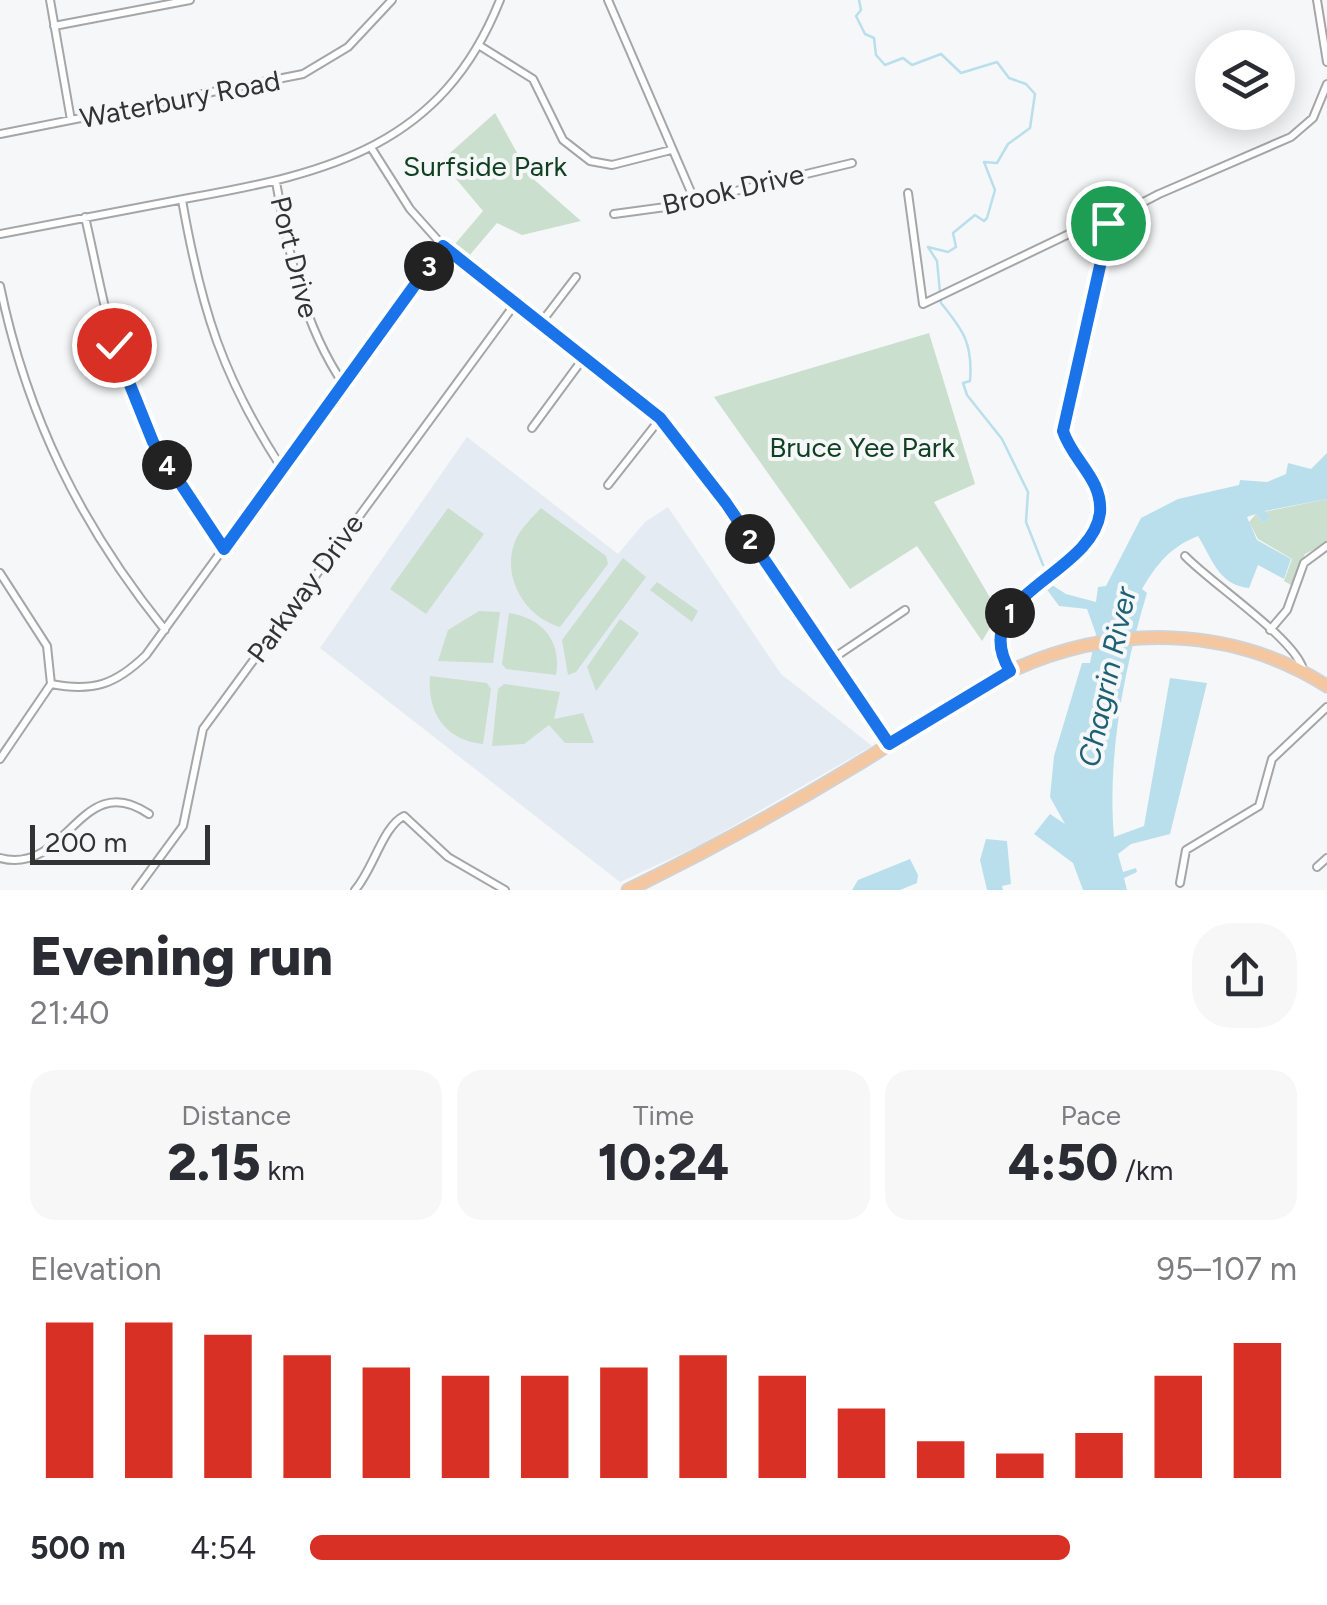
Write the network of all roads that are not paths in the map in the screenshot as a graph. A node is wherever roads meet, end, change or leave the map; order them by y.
1 (50, 0) edge
2 (190, 0) edge
3 (392, 0) edge
4 (500, 0) edge
5 (608, 0) edge
6 (1318, 0) edge
7 (54, 26) junction
8 (480, 46) junction
9 (1327, 62) edge
10 (1327, 84) edge
11 (1324, 104) edge
12 (71, 120) junction
13 (0, 134) edge
14 (372, 149) junction
15 (671, 150) junction
16 (852, 163) dead end
17 (276, 182) junction
18 (908, 193) dead end
19 (694, 199) junction
20 (182, 200) junction
21 (614, 214) dead end
22 (85, 218) junction
23 (1114, 224) junction
24 (0, 234) edge
25 (443, 246) junction
26 (576, 277) dead end
27 (0, 286) edge
28 (514, 304) junction
29 (540, 324) junction
30 (586, 356) junction
31 (344, 384) junction
32 (660, 418) junction
33 (532, 428) dead end
34 (283, 470) junction
35 (608, 485) dead end
36 (1327, 546) edge
37 (224, 549) junction
38 (1185, 556) dead end
39 (0, 573) edge
40 (905, 610) dead end
41 (166, 630) junction
42 (1270, 630) junction
43 (832, 659) junction
44 (1010, 671) junction
45 (1303, 671) junction
46 (51, 684) junction
47 (1327, 686) edge
48 (1327, 707) edge
49 (889, 744) junction
50 (0, 760) edge
51 (150, 814) dead end
52 (0, 858) edge
53 (1327, 858) edge
54 (1317, 867) dead end
55 (1180, 883) dead end
56 (502, 889) edge
57 (136, 890) edge
58 (355, 890) edge
59 (628, 890) edge

1 - 7 street
2 - 7 street
3 - 12 street, Waterbury Road
4 - 8 street
5 - 15 street
6 - 9 street
7 - 12 street
8 - 14 street
8 - 15 street
10 - 11 street
11 - 23 street
12 - 13 street, Waterbury Road
14 - 17 street
14 - 25 street
15 - 19 street
16 - 19 street, Brook Drive
17 - 20 street
17 - 31 street, Port Drive
18 - 23 street
19 - 21 street, Brook Drive
20 - 22 street
20 - 34 street
22 - 24 street
22 - 37 street
23 - 44 street
25 - 28 street
25 - 31 street
26 - 29 street
27 - 41 street
28 - 29 street
28 - 57 street, Parkway Drive
29 - 30 street
30 - 32 street
30 - 33 street
31 - 34 street
32 - 35 street
32 - 43 street
34 - 37 street
36 - 42 street
37 - 41 street
38 - 42 street
39 - 46 street
40 - 43 street
41 - 46 street
42 - 45 street
43 - 49 street
44 - 45 main road
44 - 49 main road
45 - 47 main road
46 - 50 street
48 - 55 street
49 - 59 main road
51 - 52 street
53 - 54 street
56 - 58 street

